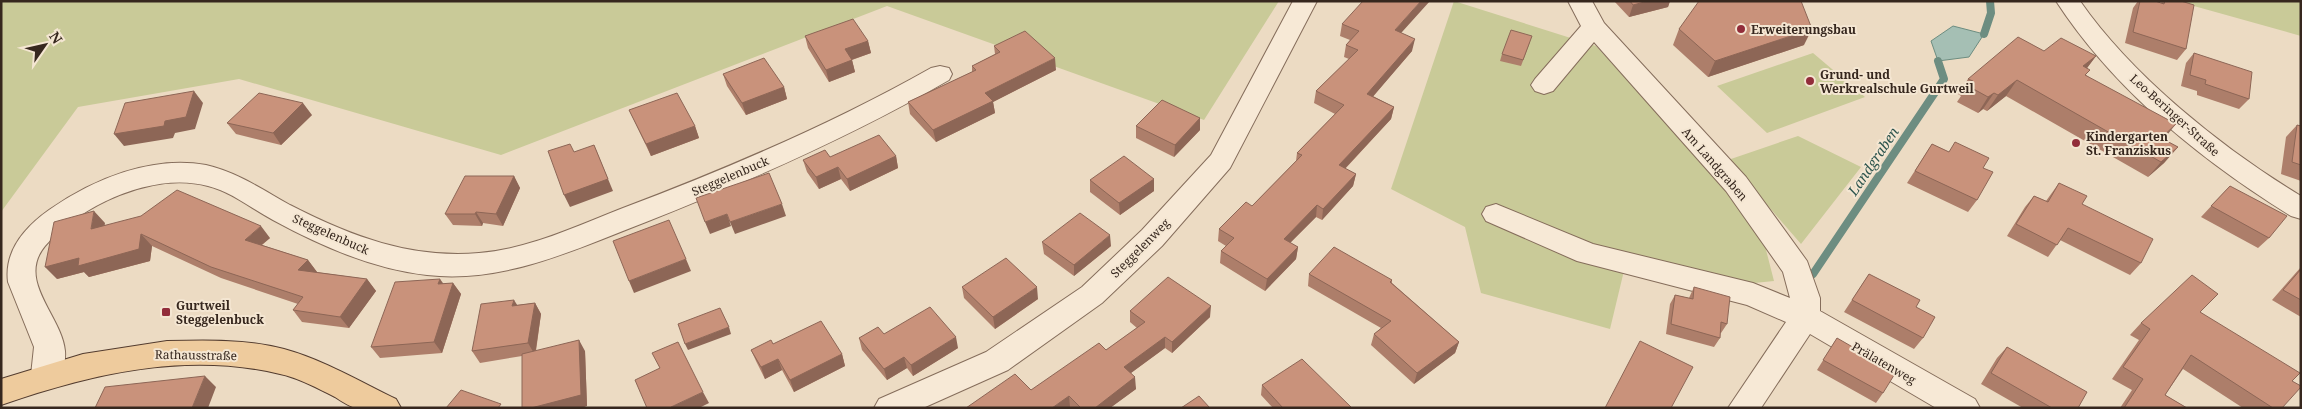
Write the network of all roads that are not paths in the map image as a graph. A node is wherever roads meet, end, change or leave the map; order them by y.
1 (1306, 1) edge
2 (1580, 1) edge
3 (2068, 1) edge
4 (1594, 27) junction
5 (940, 74) dead end
6 (1544, 85) dead end
7 (2301, 209) edge
8 (1496, 214) dead end
9 (1805, 317) junction
10 (46, 375) junction
11 (1, 392) edge
12 (385, 408) edge
13 (890, 408) edge
14 (1744, 408) edge
15 (1964, 408) edge

1 - 13 street, Steggelenweg
2 - 4 street, Am Landgraben
3 - 7 street, Leo-Beringer-Straße
4 - 6 street
4 - 9 street, Am Landgraben
5 - 10 street, Steggelenbuck
8 - 9 street
9 - 14 street
9 - 15 street, Prälatenweg
10 - 11 main road, Rathausstraße
10 - 12 main road, Rathausstraße

